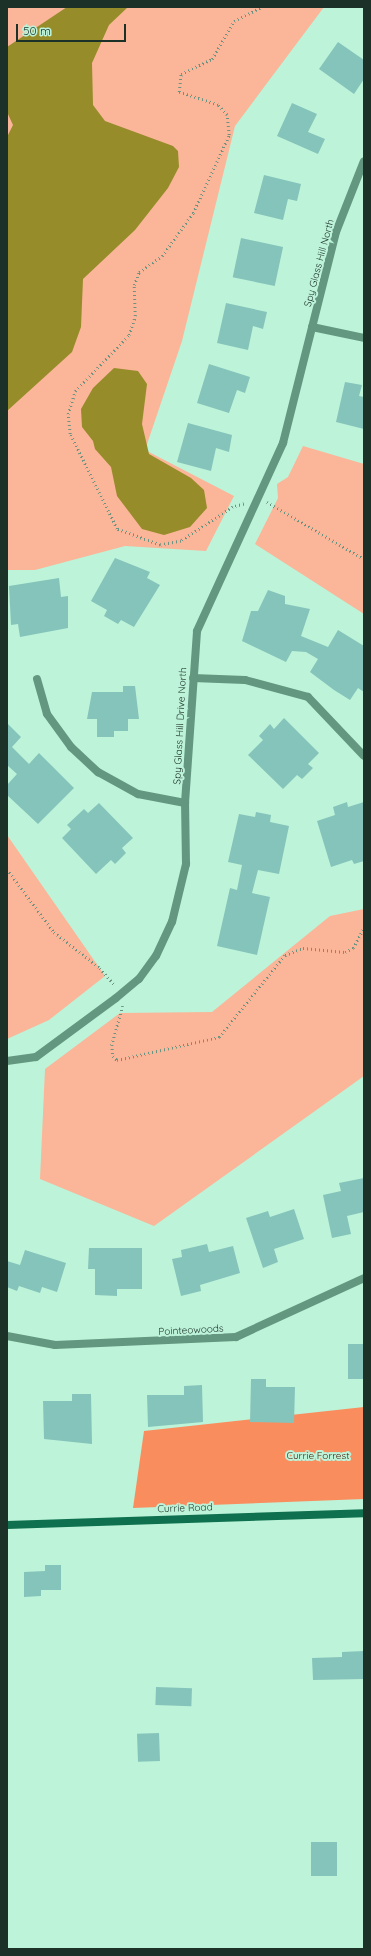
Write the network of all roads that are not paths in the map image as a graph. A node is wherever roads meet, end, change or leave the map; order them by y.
1 (364, 161) edge
2 (312, 326) junction
3 (364, 338) edge
4 (193, 678) junction
5 (37, 679) dead end
6 (364, 756) edge
7 (185, 803) junction
8 (7, 1061) edge
9 (364, 1278) edge
10 (7, 1336) edge
11 (364, 1513) edge
12 (7, 1525) edge

1 - 2 street, Spy Glass Hill North
2 - 3 street
2 - 4 street, Spy Glass Hill Drive North
4 - 6 street
4 - 7 street, Spy Glass Hill Drive North
5 - 7 street
7 - 8 street, Spy Glass Hill Drive North
9 - 10 street, Pointeowoods
11 - 12 street, Currie Road

